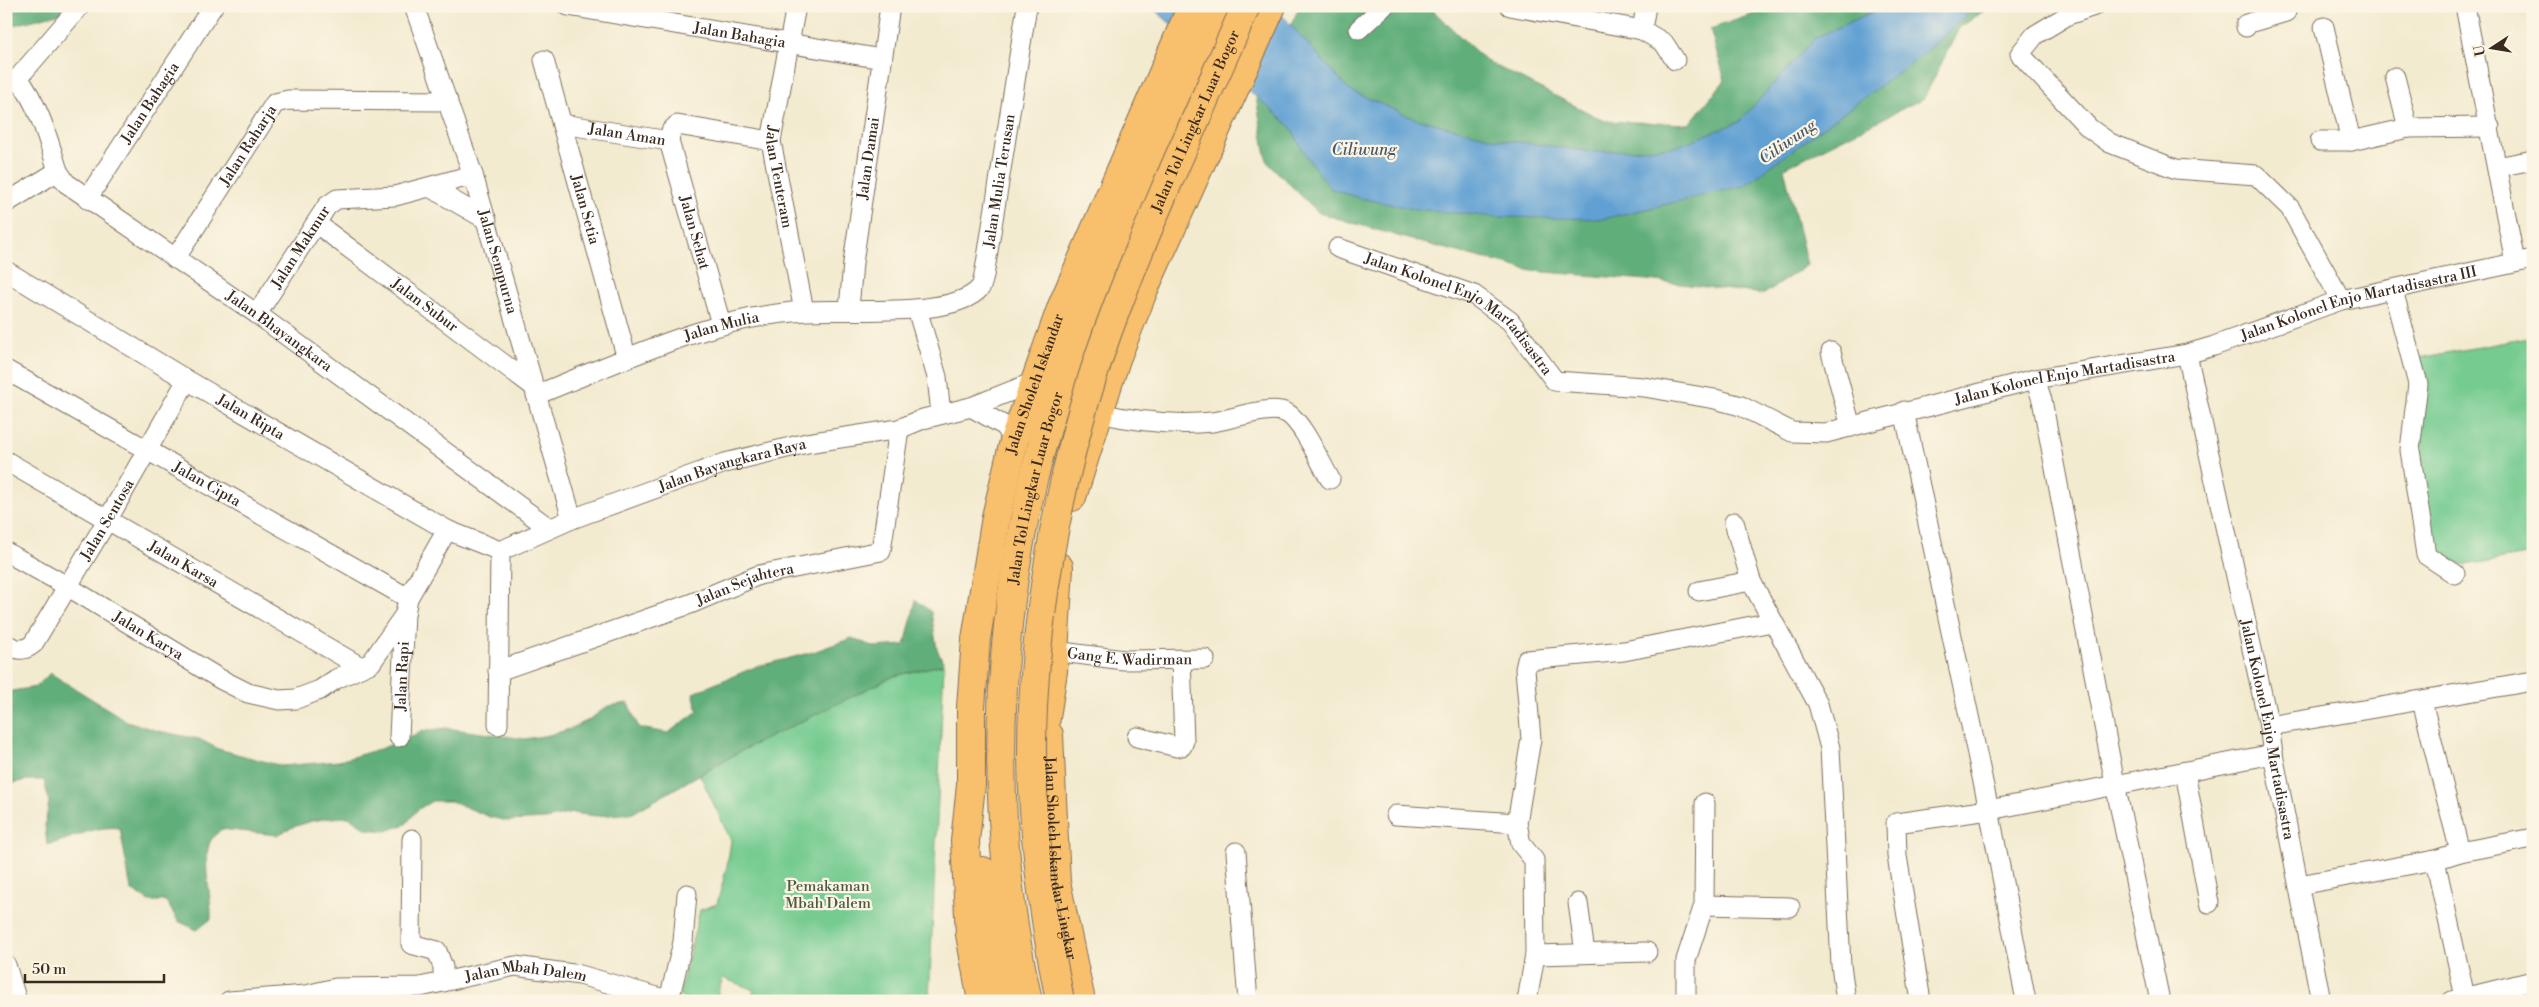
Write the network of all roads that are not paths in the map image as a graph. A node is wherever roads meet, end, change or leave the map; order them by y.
1 (80, 6) edge
2 (213, 6) edge
3 (414, 6) edge
4 (568, 6) edge
5 (796, 6) edge
6 (890, 6) edge
7 (1027, 6) edge
8 (1192, 6) edge
9 (1218, 6) edge
10 (1246, 6) edge
11 (1272, 6) edge
12 (1384, 6) edge
13 (1510, 6) edge
14 (1646, 6) edge
15 (2094, 6) edge
16 (2284, 6) edge
17 (2465, 6) edge
18 (2246, 27) dead end
19 (2324, 28) dead end
20 (1359, 29) dead end
21 (1642, 30) junction
22 (789, 42) junction
23 (882, 59) junction
24 (544, 60) dead end
25 (1675, 60) dead end
26 (2395, 77) dead end
27 (12, 82) edge
28 (448, 101) junction
29 (562, 124) junction
30 (2490, 126) junction
31 (2408, 128) junction
32 (669, 141) junction
33 (771, 141) junction
34 (2320, 141) dead end
35 (2351, 141) junction
36 (2533, 160) edge
37 (2497, 167) junction
38 (58, 171) junction
39 (473, 175) junction
40 (431, 188) junction
41 (87, 199) junction
42 (6, 203) edge
43 (487, 220) junction
44 (317, 224) junction
45 (1338, 248) dead end
46 (175, 259) junction
47 (2524, 261) edge
48 (6, 271) edge
49 (2393, 290) junction
50 (2341, 300) junction
51 (849, 309) junction
52 (918, 309) junction
53 (804, 311) junction
54 (257, 314) junction
55 (721, 324) junction
56 (1831, 352) dead end
57 (2187, 354) junction
58 (628, 359) junction
59 (6, 370) edge
60 (187, 380) junction
61 (2035, 380) junction
62 (1034, 382) junction
63 (534, 390) junction
64 (971, 406) junction
65 (1904, 411) junction
66 (1099, 413) junction
67 (941, 414) junction
68 (1851, 427) junction
69 (899, 429) junction
70 (1014, 441) junction
71 (148, 449) junction
72 (6, 461) edge
73 (1330, 479) dead end
74 (108, 519) junction
75 (572, 519) junction
76 (1734, 522) dead end
77 (549, 528) junction
78 (447, 530) junction
79 (500, 551) junction
80 (6, 552) edge
81 (2455, 574) dead end
82 (1751, 581) junction
83 (67, 586) junction
84 (1699, 590) dead end
85 (407, 606) junction
86 (1772, 622) junction
87 (12, 647) edge
88 (1054, 651) junction
89 (1181, 659) junction
90 (1205, 659) dead end
91 (361, 667) junction
92 (498, 670) junction
93 (2533, 681) edge
94 (2422, 701) junction
95 (1048, 714) junction
96 (498, 725) dead end
97 (2270, 726) junction
98 (399, 737) dead end
99 (1137, 737) dead end
100 (2273, 754) junction
101 (2185, 772) junction
102 (2115, 784) junction
103 (971, 785) junction
104 (1705, 803) dead end
105 (1990, 810) junction
106 (1396, 815) dead end
107 (1517, 823) junction
108 (2533, 838) edge
109 (412, 839) dead end
110 (1236, 852) dead end
111 (2460, 852) junction
112 (2435, 860) junction
113 (2299, 885) junction
114 (687, 894) dead end
115 (1578, 903) dead end
116 (2209, 903) dead end
117 (1704, 905) junction
118 (1790, 907) dead end
119 (1647, 952) dead end
120 (1585, 953) junction
121 (1535, 955) junction
122 (6, 965) edge
123 (2533, 981) edge
124 (442, 982) junction
125 (2459, 999) edge
126 (670, 1000) edge
127 (17, 1001) edge
128 (229, 1001) edge
129 (982, 1001) edge
130 (1003, 1001) edge
131 (1028, 1001) edge
132 (1054, 1001) edge
133 (1060, 1001) edge
134 (1081, 1001) edge
135 (1248, 1001) edge
136 (1528, 1001) edge
137 (1686, 1001) edge
138 (1846, 1001) edge
139 (1921, 1001) edge
140 (2026, 1001) edge
141 (2160, 1001) edge
142 (2321, 1001) edge

1 - 27 street
2 - 41 street, Jalan Bahagia
3 - 28 street, Jalan Sempurna
4 - 22 street, Jalan Bahagia
5 - 22 street, Jalan Tenteram
6 - 23 street, Jalan Damai
7 - 52 street, Jalan Mulia Terusan
8 - 62 highway, Jalan Sholeh Iskandar
9 - 131 highway, Jalan Tol Lingkar Luar Bogor
10 - 133 highway, Jalan Tol Lingkar Luar Bogor, bridge
11 - 66 highway
12 - 20 street
13 - 21 street
14 - 21 street
15 - 50 street
16 - 18 street
17 - 30 street
19 - 35 street
21 - 25 street
22 - 23 street, Jalan Bahagia
22 - 33 street, Jalan Tenteram
23 - 51 street, Jalan Damai
24 - 29 street, Jalan Setia
26 - 31 street
27 - 38 street
28 - 39 street, Jalan Sempurna
28 - 46 street, Jalan Raharja
29 - 32 street, Jalan Aman
29 - 58 street, Jalan Setia
30 - 31 street
30 - 37 street
31 - 35 street
32 - 33 street, Jalan Aman
32 - 55 street, Jalan Sehat
33 - 53 street, Jalan Tenteram
34 - 35 street
36 - 37 street
37 - 47 street
38 - 41 street, Jalan Bhayangkara
38 - 42 street
39 - 40 street, Jalan Makmur
39 - 43 street, Jalan Sempurna
40 - 43 street
40 - 44 street, Jalan Makmur
41 - 46 street, Jalan Bhayangkara
43 - 63 street, Jalan Sempurna
44 - 54 street, Jalan Makmur
44 - 63 street, Jalan Subur
45 - 68 street, Jalan Kolonel Enjo Martadisastra
46 - 54 street, Jalan Bhayangkara
47 - 49 street, Jalan Kolonel Enjo Martadisastra III
48 - 60 street, Jalan Ripta
49 - 50 street, Jalan Kolonel Enjo Martadisastra III
49 - 81 street
50 - 57 street, Jalan Kolonel Enjo Martadisastra III
51 - 52 street, Jalan Mulia
51 - 53 street, Jalan Mulia
52 - 67 street
53 - 55 street, Jalan Mulia
54 - 77 street, Jalan Bhayangkara
55 - 58 street, Jalan Mulia
56 - 68 street
57 - 61 street, Jalan Kolonel Enjo Martadisastra
57 - 97 street, Jalan Kolonel Enjo Martadisastra
58 - 63 street, Jalan Mulia
59 - 71 street, Jalan Cipta
60 - 71 street, Jalan Sentosa
60 - 78 street, Jalan Ripta
61 - 65 street, Jalan Kolonel Enjo Martadisastra
61 - 102 street
62 - 64 street, Jalan Bayangkara Raya
62 - 70 highway, Jalan Sholeh Iskandar
63 - 75 street, Jalan Sempurna
64 - 67 street, Jalan Bayangkara Raya
64 - 70 street
65 - 68 street, Jalan Kolonel Enjo Martadisastra
65 - 105 street
66 - 73 street
66 - 88 highway
67 - 69 street, Jalan Bayangkara Raya
69 - 75 street, Jalan Bayangkara Raya
69 - 92 street, Jalan Sejahtera
70 - 103 highway, Jalan Sholeh Iskandar
71 - 74 street, Jalan Sentosa
71 - 85 street, Jalan Cipta
72 - 74 street, Jalan Karsa
74 - 83 street, Jalan Sentosa
74 - 91 street, Jalan Karsa
75 - 77 street, Jalan Bayangkara Raya
76 - 82 street
77 - 79 street, Jalan Bayangkara Raya
78 - 79 street, Jalan Ripta
78 - 85 street
79 - 92 street
80 - 83 street, Jalan Karya
82 - 84 street
82 - 86 street
83 - 87 street, Jalan Sentosa
83 - 91 street, Jalan Karya
85 - 91 street
85 - 98 street, Jalan Rapi
86 - 107 street
86 - 138 street
88 - 89 street, Gang E. Wadirman
88 - 95 highway
89 - 90 street, Gang E. Wadirman
89 - 99 street
92 - 96 street
93 - 94 street
94 - 97 street
94 - 111 street
95 - 132 highway
95 - 134 highway, Jalan Sholeh Iskandar Lingkar
97 - 100 street, Jalan Kolonel Enjo Martadisastra
100 - 101 street
100 - 113 street, Jalan Kolonel Enjo Martadisastra
101 - 102 street
101 - 116 street
102 - 105 street
102 - 141 street
103 - 129 highway
103 - 130 highway
104 - 117 street
105 - 139 street
105 - 140 street
106 - 107 street
107 - 121 street
108 - 111 street
109 - 124 street
110 - 135 street
111 - 112 street
112 - 113 street
112 - 125 street
113 - 142 street, Jalan Kolonel Enjo Martadisastra
114 - 126 street
115 - 120 street
117 - 118 street
117 - 137 street
119 - 120 street
120 - 121 street
121 - 136 street
122 - 127 street
123 - 125 street
124 - 126 street, Jalan Mbah Dalem
124 - 128 street, Jalan Mbah Dalem

